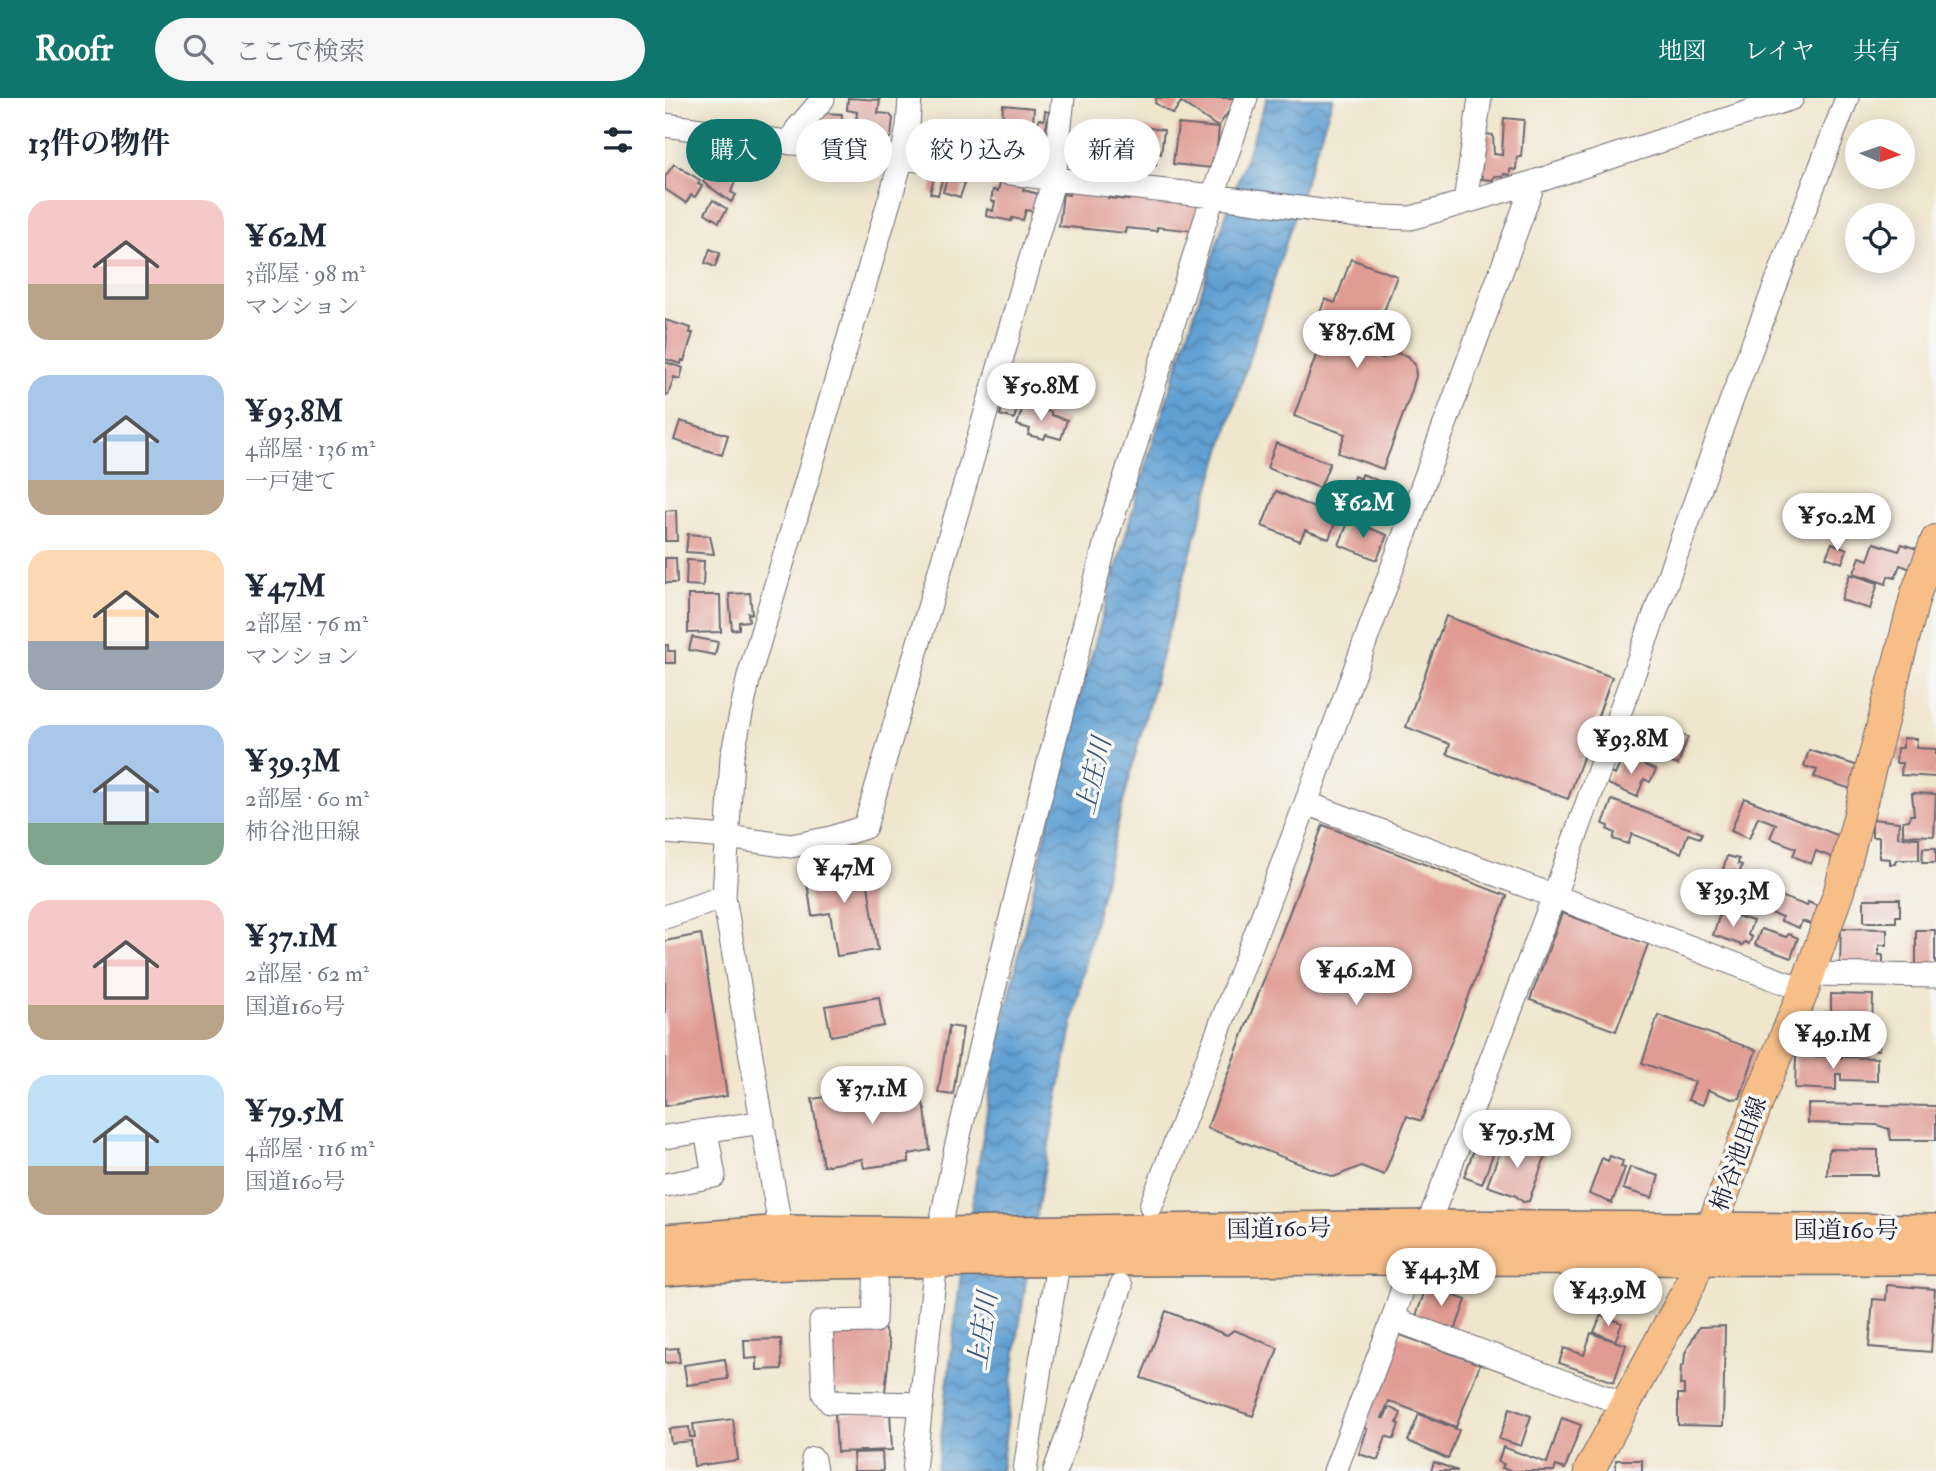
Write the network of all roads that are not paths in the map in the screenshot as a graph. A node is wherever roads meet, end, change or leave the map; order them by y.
1 (910, 98) edge
2 (1063, 98) edge
3 (1246, 98) edge
4 (1480, 98) edge
5 (1792, 98) edge
6 (1847, 98) edge
7 (823, 99) edge
8 (665, 125) edge
9 (790, 143) junction
10 (902, 158) junction
11 (1054, 179) junction
12 (1534, 183) junction
13 (1213, 196) junction
14 (1465, 202) junction
15 (1936, 540) edge
16 (1306, 803) junction
17 (665, 832) edge
18 (727, 837) junction
19 (1554, 895) junction
20 (724, 897) junction
21 (665, 916) edge
22 (1936, 976) edge
23 (1807, 982) junction
24 (763, 1122) junction
25 (706, 1131) junction
26 (665, 1137) edge
27 (665, 1185) edge
28 (1151, 1206) dead end
29 (1936, 1231) edge
30 (665, 1241) edge
31 (1420, 1242) junction
32 (1706, 1244) junction
33 (784, 1247) junction
34 (1051, 1250) junction
35 (939, 1251) junction
36 (1936, 1258) edge
37 (876, 1260) junction
38 (665, 1269) edge
39 (1121, 1286) dead end
40 (1393, 1319) junction
41 (922, 1404) junction
42 (1627, 1405) junction
43 (914, 1471) edge
44 (1025, 1471) edge
45 (1055, 1471) edge
46 (1335, 1471) edge
47 (1589, 1471) edge

1 - 10 street
2 - 11 street
3 - 13 street
4 - 14 street
5 - 12 street
6 - 19 street
7 - 9 street
8 - 9 street
9 - 10 street
10 - 11 street
10 - 18 street
11 - 13 street
11 - 18 street
12 - 14 street
12 - 16 street
13 - 14 street
13 - 35 street
15 - 23 main road, 柿谷池田線
16 - 19 street
16 - 28 street
17 - 18 street
18 - 20 street
19 - 23 street
19 - 31 street
20 - 21 street
20 - 24 street
22 - 23 street
23 - 32 main road, 柿谷池田線
24 - 25 street
24 - 33 street
25 - 26 street
25 - 27 street
29 - 32 highway, 国道160号
30 - 33 highway, 国道160号
31 - 32 highway, 国道160号
31 - 34 highway, 国道160号
31 - 40 street
32 - 36 highway, 国道160号
32 - 42 main road, 柿谷池田線
33 - 35 highway, 国道160号
33 - 37 highway, 国道160号
33 - 38 highway, 国道160号
34 - 35 highway, 国道160号
34 - 44 street
35 - 37 highway, 国道160号
35 - 41 street
37 - 41 street
39 - 45 street
40 - 42 street
40 - 46 street
41 - 43 street
42 - 47 main road, 柿谷池田線

